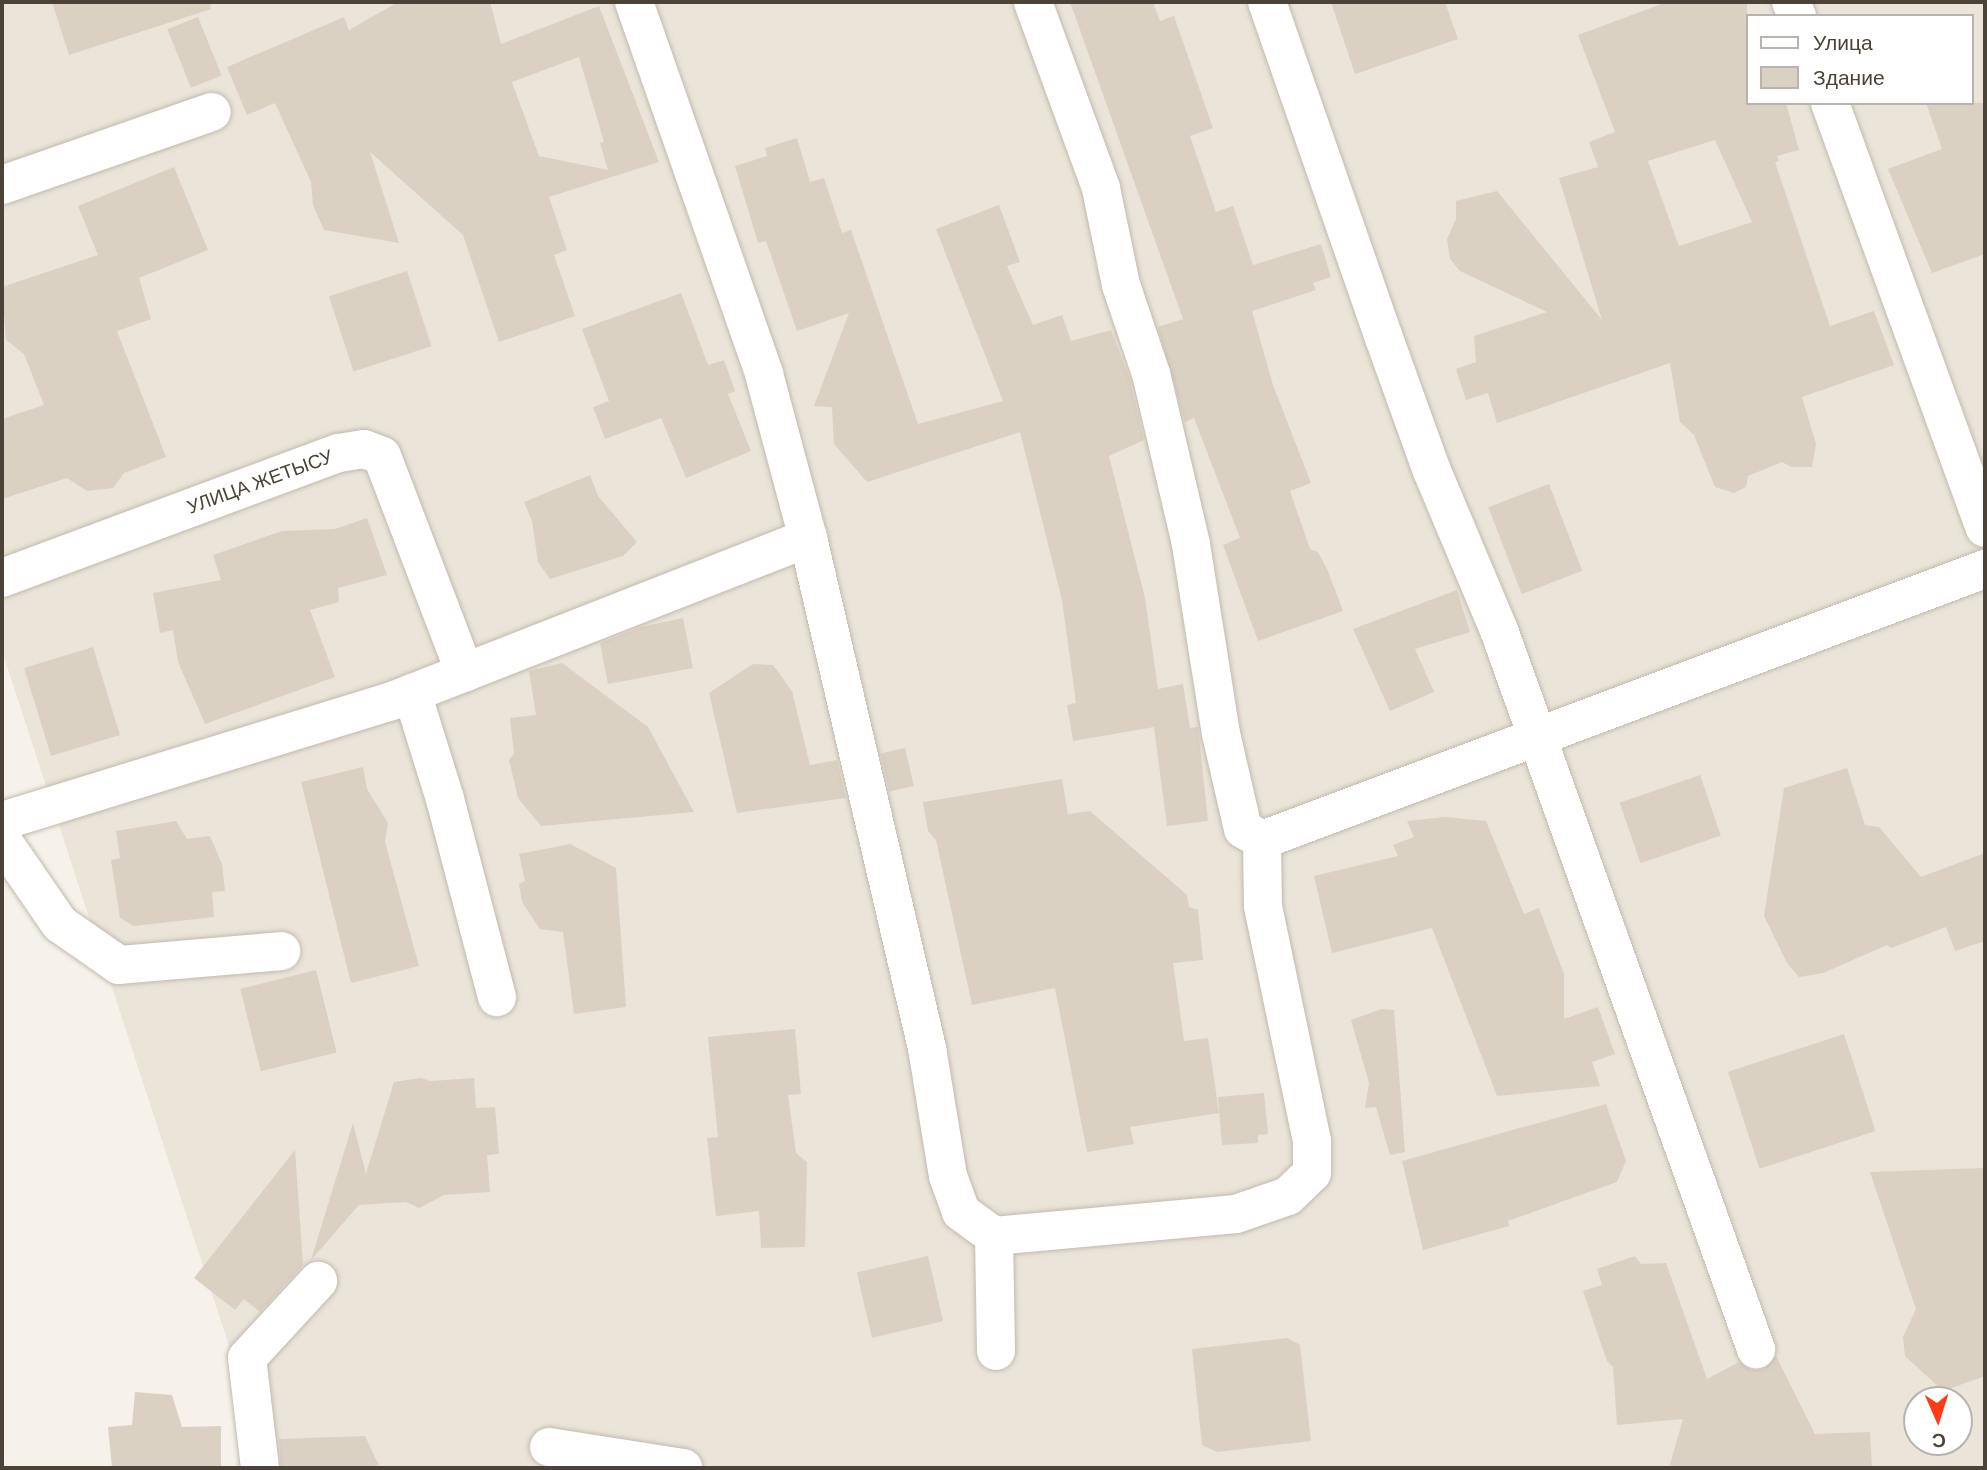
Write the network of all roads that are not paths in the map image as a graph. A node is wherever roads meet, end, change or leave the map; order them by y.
1 (634, 2) edge
2 (1033, 2) edge
3 (1267, 2) edge
4 (1831, 105) edge
5 (212, 112) dead end
6 (2, 185) edge
7 (1985, 528) edge
8 (808, 538) junction
9 (1985, 569) edge
10 (2, 578) edge
11 (465, 673) junction
12 (412, 694) junction
13 (1535, 739) junction
14 (2, 821) edge
15 (2, 840) edge
16 (1262, 841) junction
17 (281, 951) dead end
18 (496, 997) dead end
19 (994, 1236) junction
20 (318, 1281) dead end
21 (1756, 1349) dead end
22 (996, 1351) dead end
23 (549, 1447) dead end
24 (260, 1468) edge
25 (683, 1468) edge

1 - 8 street
2 - 16 street
3 - 13 street
4 - 7 street
5 - 6 street
8 - 11 street
8 - 19 street
9 - 13 street
10 - 11 street, УЛИЦА ЖЕТЫСУ
11 - 12 street
12 - 14 street
12 - 18 street
13 - 16 street
13 - 21 street
15 - 17 street
16 - 19 street
19 - 22 street
20 - 24 street
23 - 25 street

